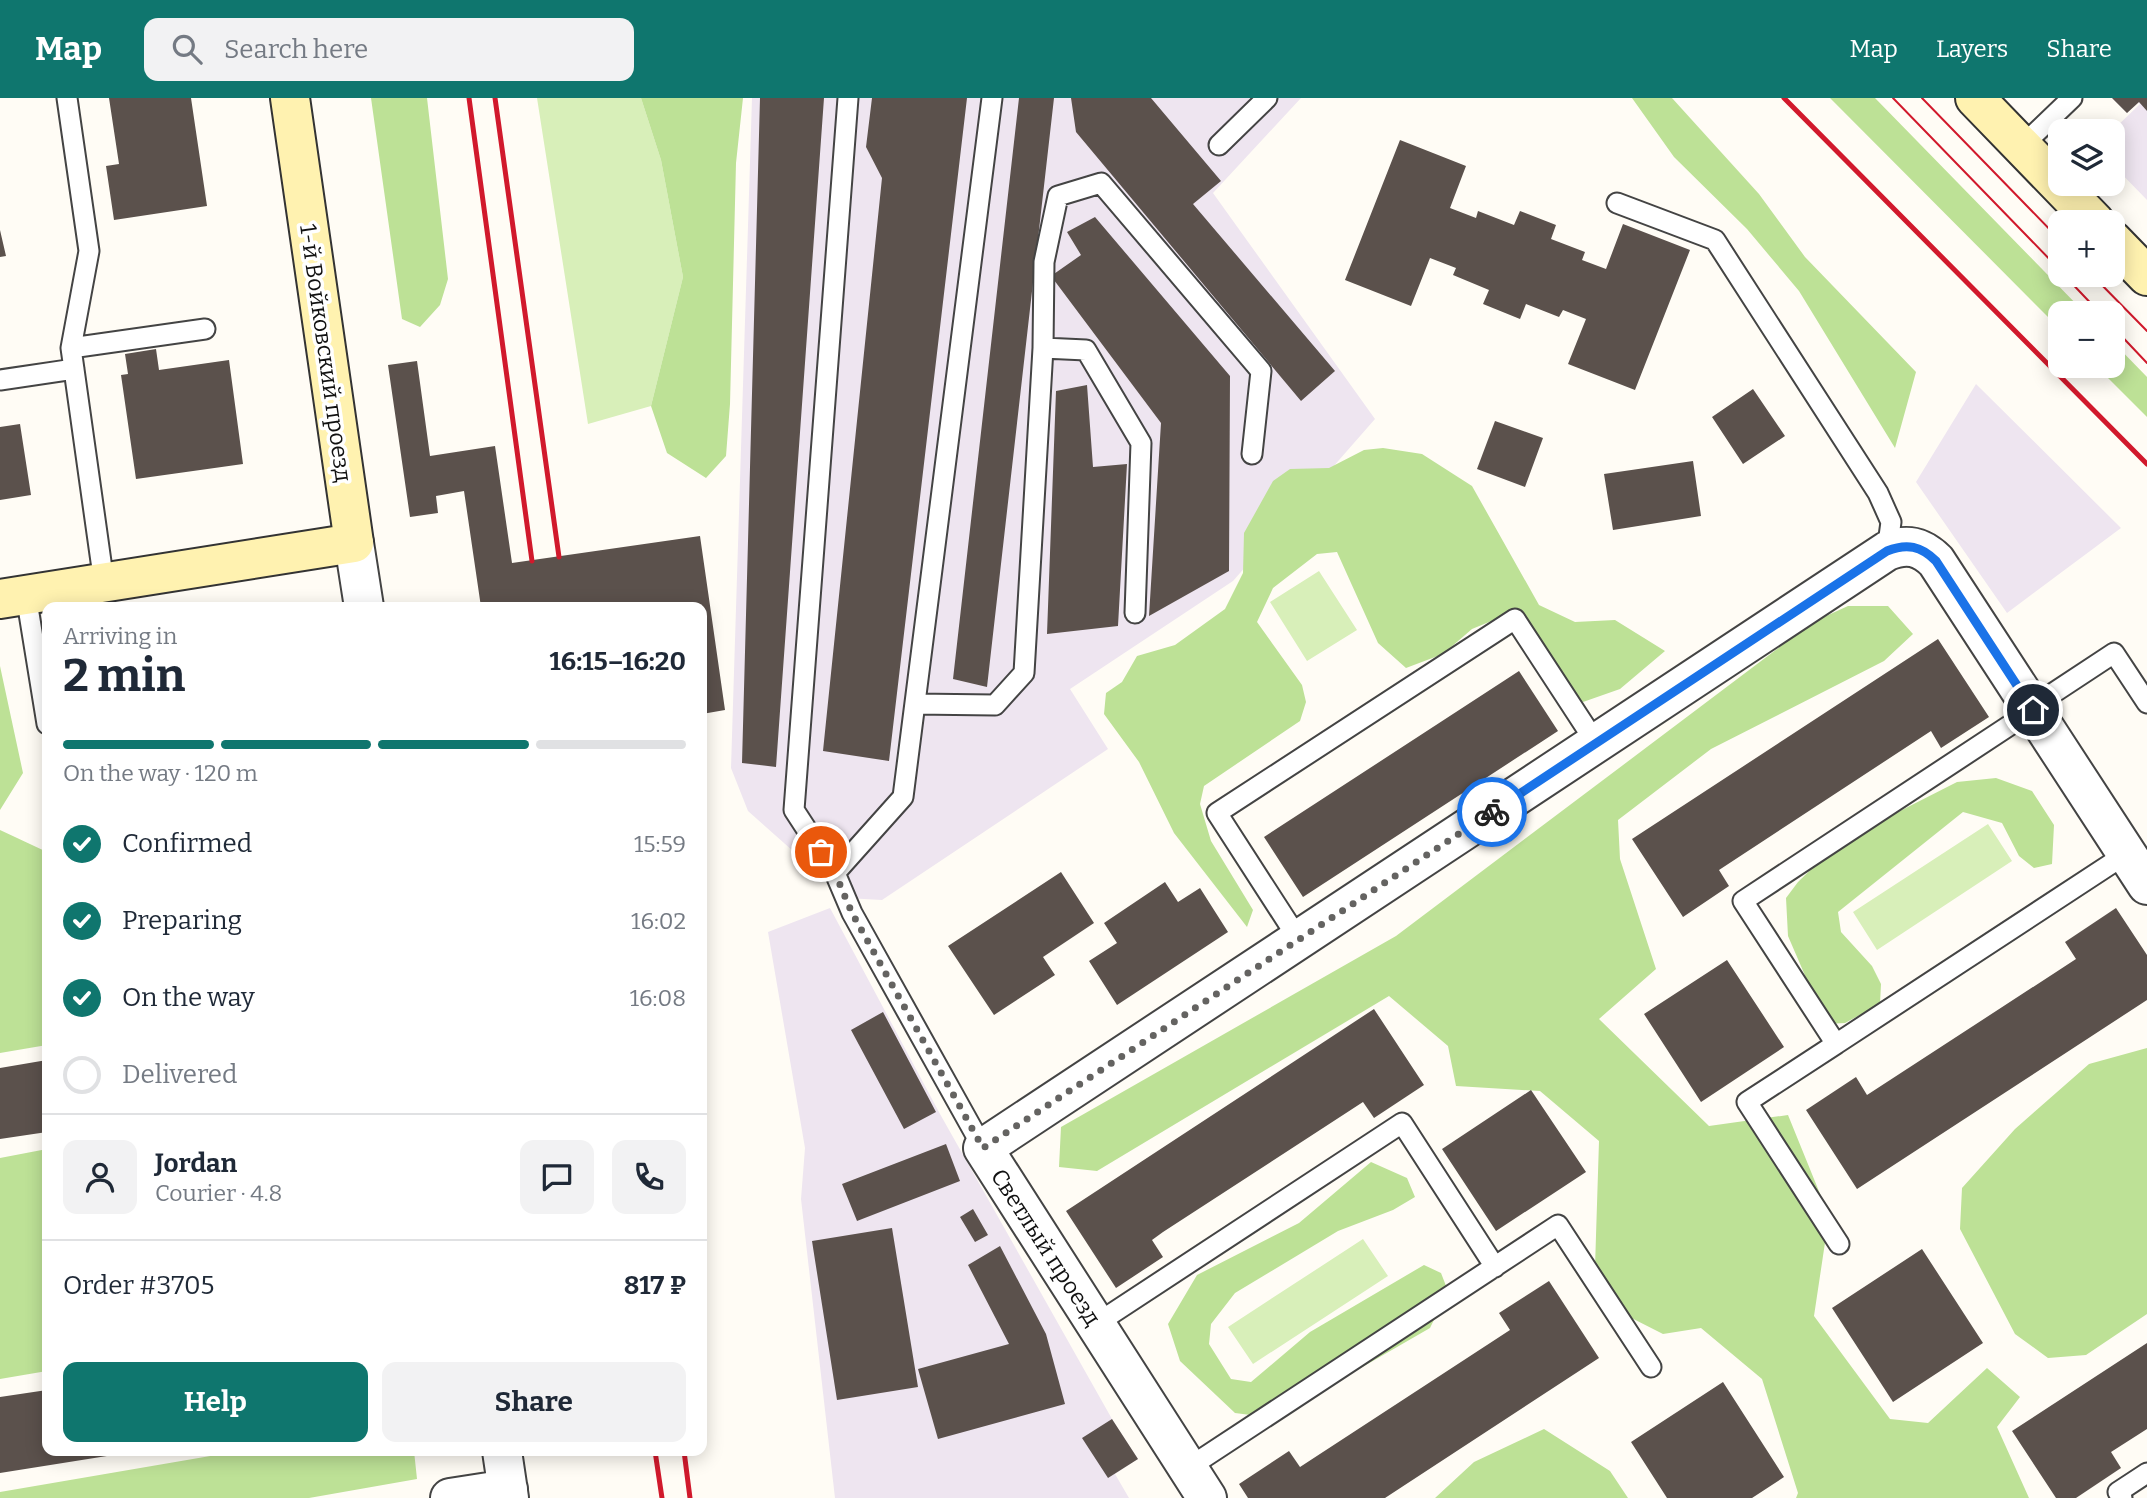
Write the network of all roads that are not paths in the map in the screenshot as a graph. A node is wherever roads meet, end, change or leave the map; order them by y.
1 (67, 98) edge
2 (290, 98) edge
3 (848, 98) edge
4 (992, 98) edge
5 (1267, 98) edge
6 (1975, 98) edge
7 (2072, 98) edge
8 (1219, 145) dead end
9 (2021, 147) junction
10 (1617, 203) dead end
11 (2083, 210) edge
12 (2125, 253) edge
13 (2147, 276) edge
14 (205, 329) dead end
15 (71, 348) junction
16 (1043, 348) junction
17 (74, 369) junction
18 (0, 380) edge
19 (1252, 454) dead end
20 (354, 543) junction
21 (1887, 551) junction
22 (104, 583) junction
23 (13, 597) edge
24 (363, 602) edge
25 (1135, 613) dead end
26 (2147, 703) edge
27 (915, 704) junction
28 (42, 705) edge
29 (2032, 709) junction
30 (1596, 743) junction
31 (2126, 854) junction
32 (835, 873) junction
33 (2147, 886) edge
34 (1299, 940) junction
35 (1836, 1044) junction
36 (983, 1148) junction
37 (1839, 1244) dead end
38 (1496, 1267) junction
39 (1096, 1324) junction
40 (1651, 1367) dead end
41 (503, 1456) edge
42 (2147, 1473) edge
43 (1198, 1483) edge
44 (509, 1493) edge
45 (450, 1498) edge
46 (2122, 1498) edge

1 - 15 lane
2 - 20 street, 1-й Войковский проезд
3 - 32 lane
4 - 27 lane
5 - 8 lane
6 - 9 street
7 - 9 lane
9 - 11 street
10 - 21 lane
12 - 13 street
14 - 15 lane
15 - 17 lane
16 - 19 lane
16 - 25 lane
16 - 27 lane
17 - 18 lane
17 - 22 lane
20 - 22 street
20 - 24 street, 1-й Войковский проезд
21 - 29 street
21 - 30 street, Светлый проезд
22 - 23 street
23 - 28 lane
26 - 29 lane
27 - 32 lane
29 - 31 street
29 - 35 lane
30 - 34 street, Светлый проезд
30 - 34 lane
31 - 33 street
31 - 35 lane
32 - 36 lane
34 - 36 street, Светлый проезд
35 - 37 lane
36 - 39 street, Светлый проезд
38 - 39 lane
38 - 40 lane
38 - 43 lane
39 - 43 street, Светлый проезд
41 - 44 street
42 - 46 lane
44 - 45 street

